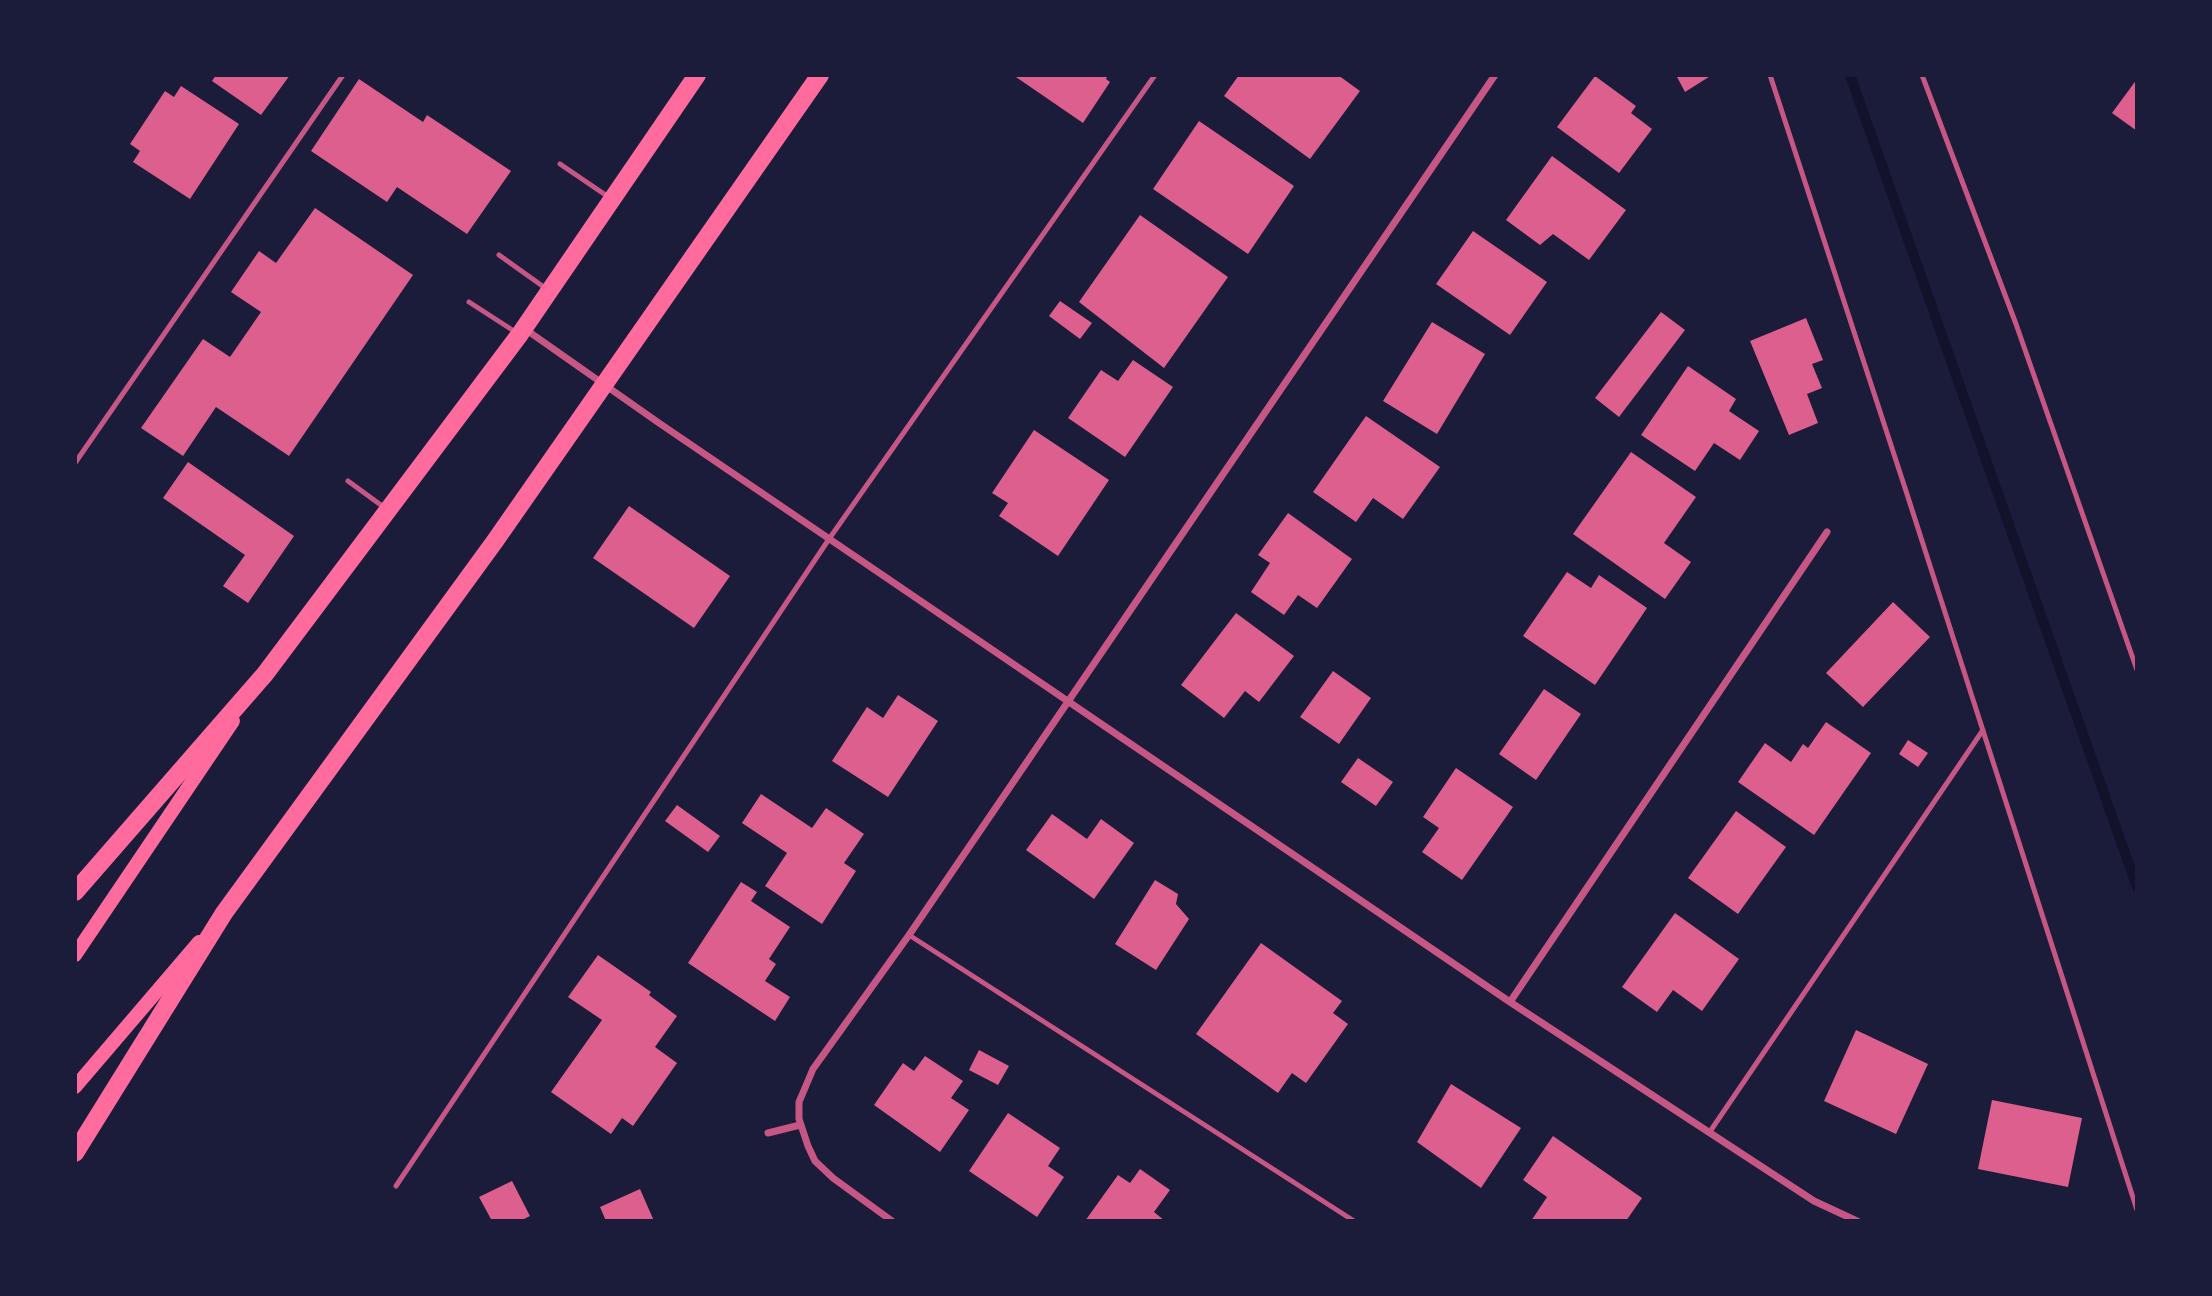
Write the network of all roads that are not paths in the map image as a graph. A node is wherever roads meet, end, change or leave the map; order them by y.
1 (343, 75) edge
2 (698, 75) edge
3 (820, 75) edge
4 (1154, 75) edge
5 (1495, 75) edge
6 (1770, 75) edge
7 (1922, 75) edge
8 (560, 164) dead end
9 (612, 200) junction
10 (499, 255) dead end
11 (550, 291) junction
12 (470, 302) dead end
13 (522, 332) junction
14 (604, 386) junction
15 (75, 463) edge
16 (348, 481) dead end
17 (388, 510) junction
18 (1827, 532) dead end
19 (829, 539) junction
20 (2137, 670) edge
21 (265, 674) junction
22 (1068, 702) junction
23 (1983, 730) junction
24 (75, 892) edge
25 (223, 913) junction
26 (909, 935) junction
27 (75, 955) edge
28 (1510, 1002) junction
29 (75, 1087) edge
30 (799, 1122) junction
31 (768, 1133) dead end
32 (1709, 1133) junction
33 (75, 1153) edge
34 (396, 1186) dead end
35 (2137, 1210) edge
36 (892, 1221) edge
37 (1354, 1221) edge
38 (1857, 1221) edge

1 - 15 lane
2 - 9 main road
3 - 14 main road
4 - 19 lane
5 - 22 street
6 - 23 lane
7 - 20 lane
8 - 9 lane
9 - 11 main road
10 - 11 lane
11 - 13 main road
12 - 13 lane
13 - 14 street
13 - 17 main road
14 - 19 street
14 - 25 main road
16 - 17 lane
17 - 21 main road
18 - 28 street
19 - 22 street
19 - 34 lane
21 - 24 main road
21 - 27 main road
22 - 26 street
22 - 28 street
23 - 32 lane
23 - 35 lane
25 - 29 main road
25 - 33 main road
26 - 30 street
26 - 37 lane
28 - 32 street
30 - 31 street
30 - 36 street
32 - 38 street

